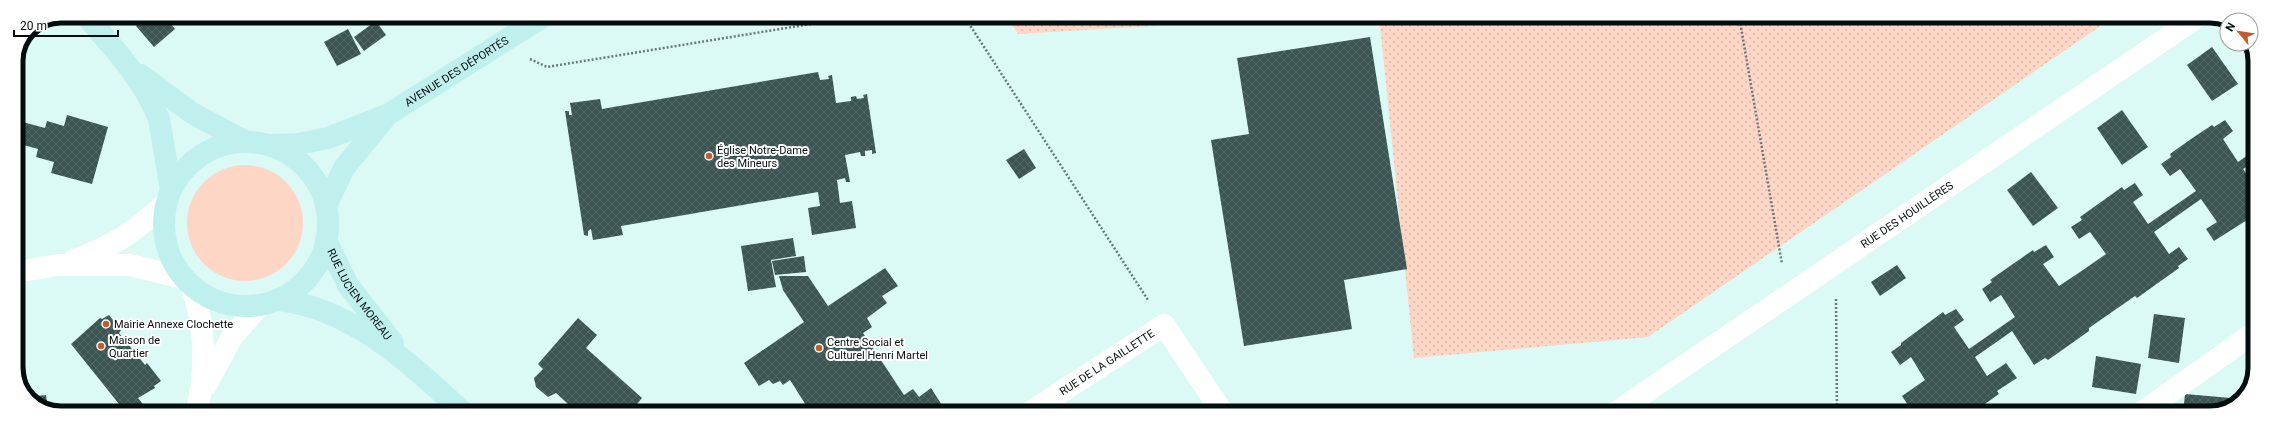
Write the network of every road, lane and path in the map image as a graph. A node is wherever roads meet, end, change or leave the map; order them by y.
1 (92, 23) edge
2 (533, 23) edge
3 (817, 23) edge
4 (969, 23) edge
5 (1740, 23) edge
6 (2189, 23) edge
7 (499, 45) junction
8 (129, 65) junction
9 (389, 114) junction
10 (246, 142) junction
11 (269, 145) junction
12 (169, 196) junction
13 (326, 206) junction
14 (326, 240) junction
15 (1836, 263) junction
16 (58, 266) junction
17 (23, 271) edge
18 (187, 282) junction
19 (1787, 296) junction
20 (269, 303) junction
21 (1164, 325) junction
22 (2248, 337) edge
23 (411, 366) junction
24 (198, 405) edge
25 (456, 406) edge
26 (1040, 406) edge
27 (1218, 406) edge
28 (1625, 406) edge
29 (1837, 406) edge
30 (2151, 406) edge

1 - 8 street
2 - 7 street, AVENUE DES DÉPORTÉS
3 - 7 path
4 - 21 path
5 - 19 path
6 - 15 street, RUE DES HOUILLÈRES
7 - 9 street, AVENUE DES DÉPORTÉS
8 - 10 street
8 - 12 street
9 - 11 street, AVENUE DES DÉPORTÉS
9 - 13 street, AVENUE DES DÉPORTÉS
10 - 11 street
10 - 12 street
11 - 13 street
12 - 16 street
12 - 18 street
13 - 14 street
14 - 20 street
14 - 23 street, RUE LUCIEN MOREAU
15 - 19 street, RUE DES HOUILLÈRES
15 - 29 path
16 - 17 street
16 - 18 street
18 - 20 street
18 - 24 street
19 - 28 street, RUE DES HOUILLÈRES
20 - 23 street
20 - 24 street
21 - 26 street, RUE DE LA GAILLETTE
21 - 27 street
22 - 30 street
23 - 25 street

